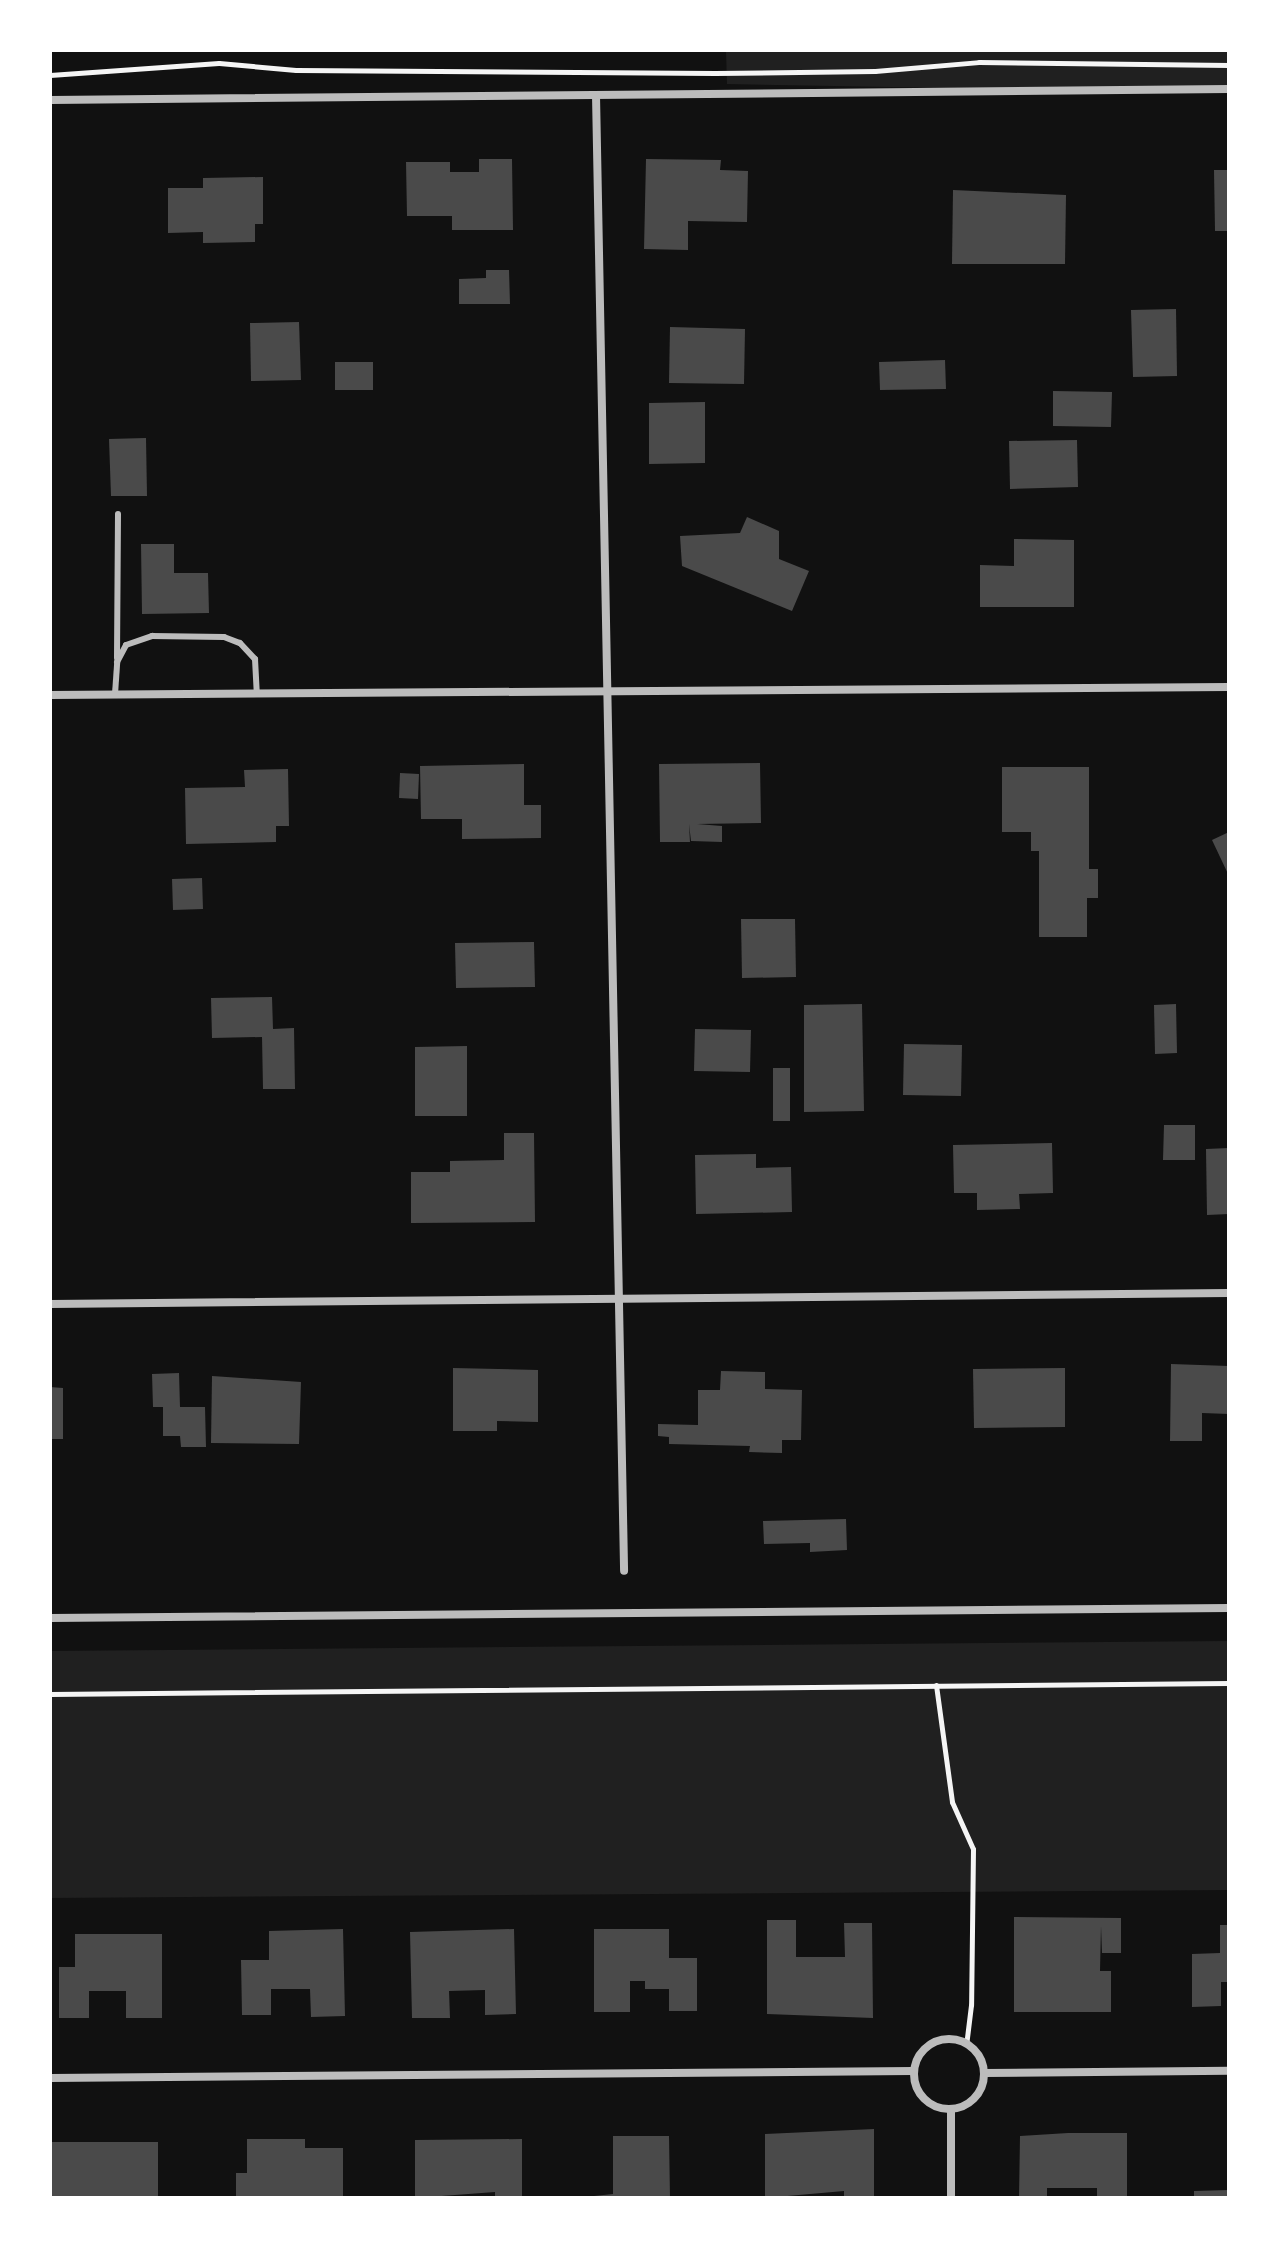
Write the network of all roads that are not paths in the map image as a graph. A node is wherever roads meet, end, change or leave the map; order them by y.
1 (1229, 89) edge
2 (596, 95) junction
3 (50, 100) edge
4 (118, 514) dead end
5 (117, 662) junction
6 (1229, 687) edge
7 (605, 690) junction
8 (257, 693) junction
9 (115, 694) junction
10 (50, 695) edge
11 (1229, 1293) edge
12 (621, 1297) junction
13 (50, 1304) edge
14 (624, 1571) dead end
15 (1229, 1608) edge
16 (50, 1618) edge
17 (913, 2071) junction
18 (1229, 2071) edge
19 (984, 2073) junction
20 (50, 2078) edge
21 (951, 2109) junction
22 (951, 2198) edge

1 - 2 street
2 - 3 street
2 - 7 street
4 - 5 lane
5 - 8 lane
5 - 9 lane
6 - 7 street
7 - 8 street
7 - 12 street
8 - 9 street
9 - 10 street
11 - 12 street
12 - 13 street
12 - 14 street
15 - 16 street
17 - 19 street
17 - 20 street
17 - 21 street
18 - 19 street
19 - 21 street
21 - 22 street

